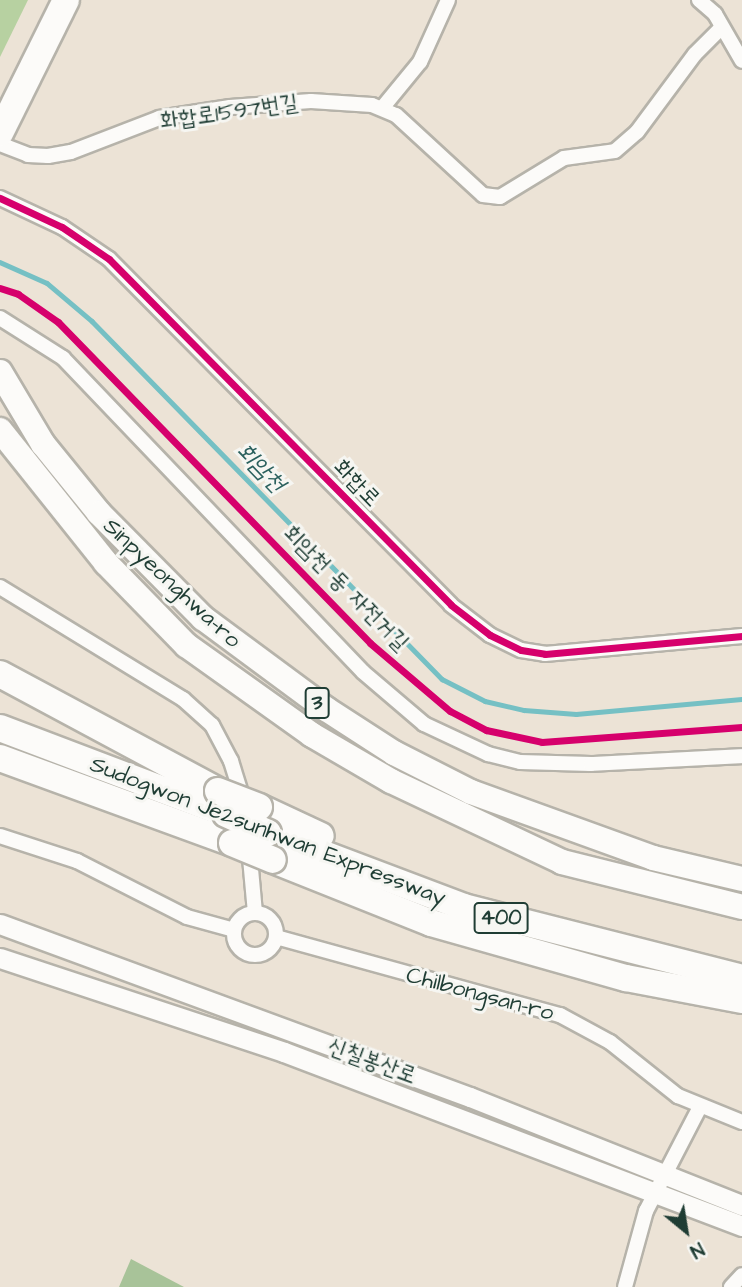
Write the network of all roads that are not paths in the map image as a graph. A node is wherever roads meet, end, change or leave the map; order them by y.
1 (46, 0) edge
2 (66, 0) edge
3 (448, 0) edge
4 (699, 0) edge
5 (722, 27) junction
6 (742, 61) edge
7 (12, 83) edge
8 (383, 107) junction
9 (0, 133) edge
10 (0, 144) edge
11 (0, 198) edge
12 (0, 318) edge
13 (0, 372) edge
14 (0, 430) edge
15 (0, 587) edge
16 (742, 636) edge
17 (0, 674) edge
18 (0, 728) edge
19 (742, 756) edge
20 (0, 758) edge
21 (222, 802) junction
22 (0, 836) edge
23 (742, 879) edge
24 (464, 907) junction
25 (742, 907) edge
26 (255, 913) junction
27 (0, 924) edge
28 (234, 930) junction
29 (276, 937) junction
30 (0, 958) edge
31 (742, 978) edge
32 (742, 1000) edge
33 (700, 1107) junction
34 (742, 1122) edge
35 (664, 1174) junction
36 (655, 1193) junction
37 (742, 1205) edge
38 (742, 1226) edge
39 (742, 1275) edge
40 (625, 1287) edge
41 (731, 1287) edge

1 - 7 highway
2 - 7 highway
3 - 8 street
4 - 5 street
5 - 6 street
5 - 8 street
7 - 9 highway
8 - 10 street, 화합로1597번길
11 - 16 street, 화합로
12 - 19 street
13 - 23 highway, Sinpyeonghwa-ro / 3
14 - 25 highway, Sinpyeonghwa-ro / 3
15 - 26 street
17 - 21 highway
18 - 21 highway, Sudogwon Je2sunhwan Expressway / 400
20 - 32 highway, Sudogwon Je2sunhwan Expressway / 400, bridge
21 - 24 highway, Sudogwon Je2sunhwan Expressway / 400, bridge
21 - 24 highway, bridge
22 - 28 street
24 - 31 highway, Sudogwon Je2sunhwan Expressway / 400
26 - 28 street
26 - 29 street
27 - 35 street, 신칠봉산로
28 - 29 street
29 - 33 street, Chilbongsan-ro
30 - 36 street, 신칠봉산로
33 - 34 street, Chilbongsan-ro
33 - 35 street
35 - 36 street
35 - 37 street, 신칠봉산로
36 - 38 street, 신칠봉산로
36 - 40 street
39 - 41 street

